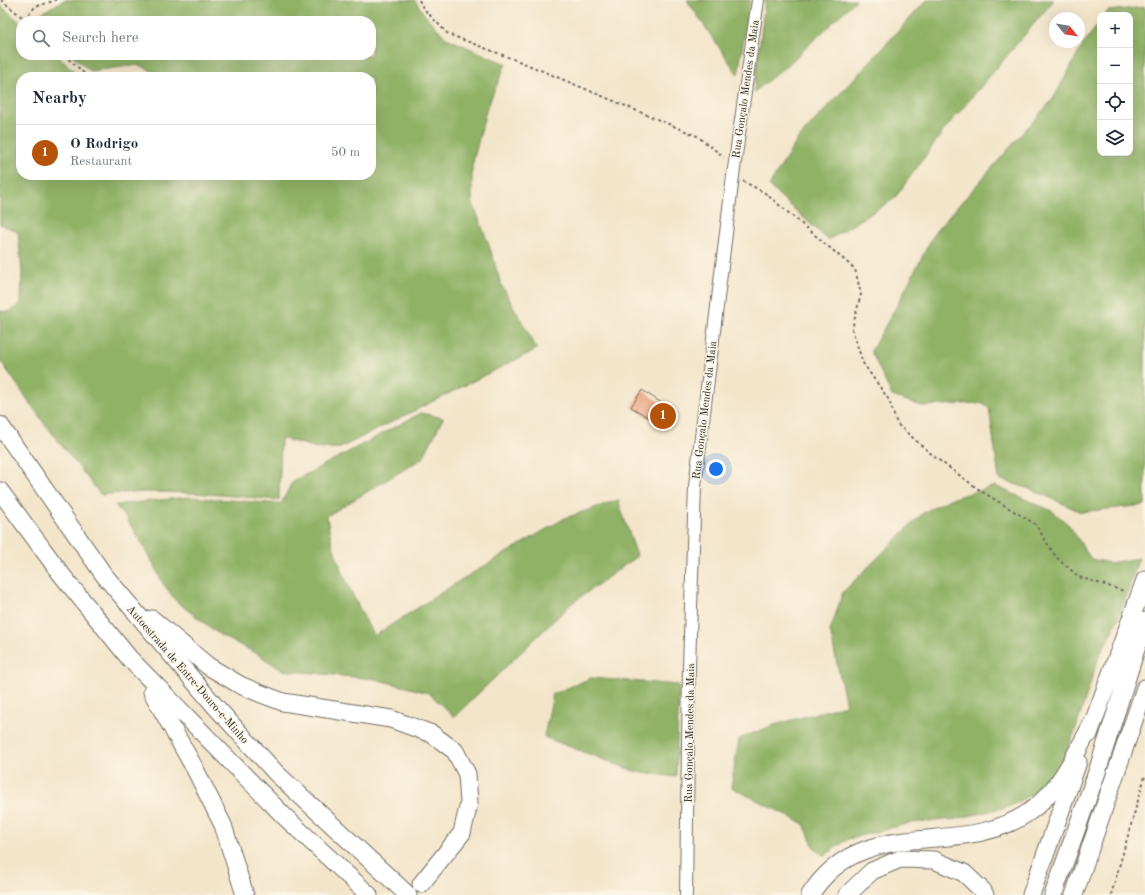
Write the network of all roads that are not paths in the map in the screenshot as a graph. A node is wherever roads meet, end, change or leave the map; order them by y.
1 (758, 0) edge
2 (0, 425) edge
3 (0, 490) edge
4 (104, 576) junction
5 (1145, 580) edge
6 (1145, 621) edge
7 (130, 658) junction
8 (1145, 688) edge
9 (1092, 724) junction
10 (421, 884) dead end
11 (245, 895) edge
12 (369, 895) edge
13 (408, 895) edge
14 (686, 895) edge
15 (810, 895) edge
16 (847, 895) edge
17 (985, 895) edge
18 (1031, 895) edge
19 (1053, 895) edge
20 (1074, 895) edge

1 - 14 street, Rua Gonçalo Mendes da Maia
2 - 4 highway, Autoestrada de Entre-Douro-e-Minho
3 - 7 highway
4 - 10 highway
4 - 13 highway, Autoestrada de Entre-Douro-e-Minho
5 - 9 highway
6 - 19 highway
7 - 11 highway
7 - 12 highway
8 - 20 highway
9 - 15 highway
9 - 18 highway
16 - 17 highway

